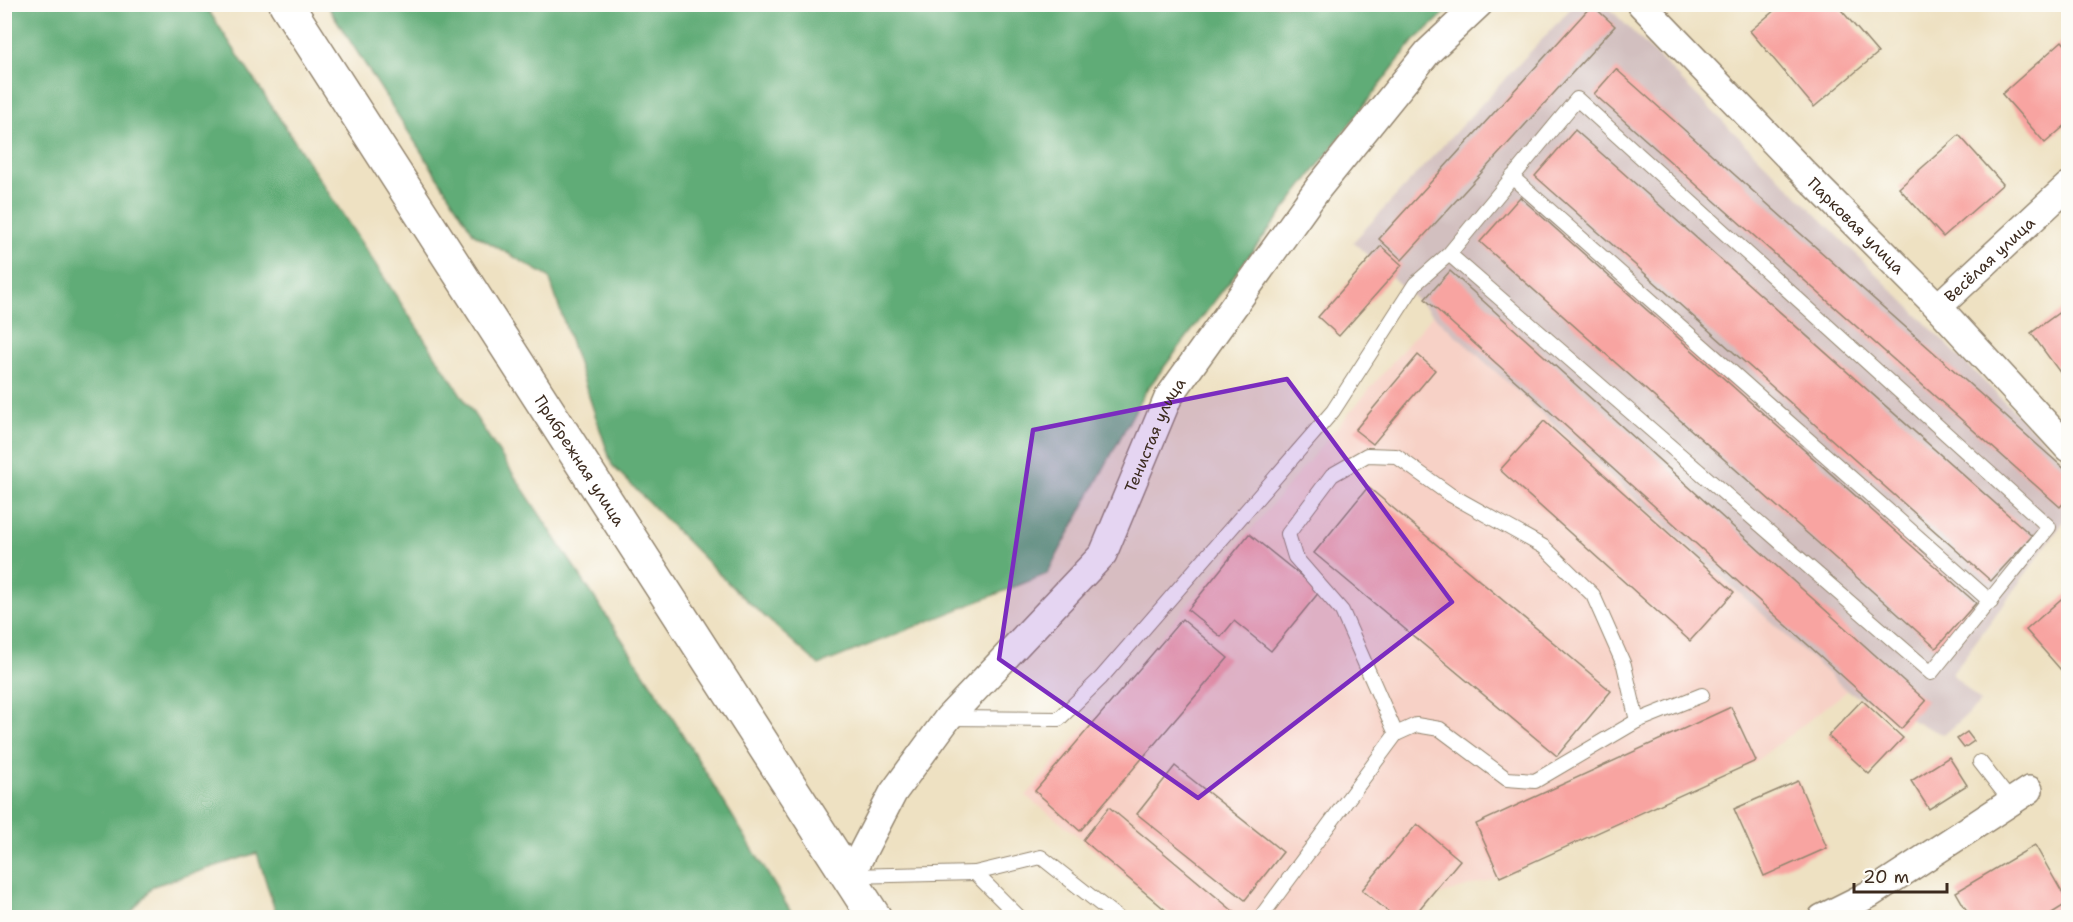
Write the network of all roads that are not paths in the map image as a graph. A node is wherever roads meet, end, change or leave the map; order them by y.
1 (286, 4) edge
2 (1479, 4) edge
3 (1641, 4) edge
4 (1512, 177) junction
5 (2068, 186) edge
6 (1449, 254) junction
7 (1938, 307) junction
8 (2068, 448) edge
9 (1991, 602) junction
10 (1702, 695) dead end
11 (948, 718) junction
12 (1637, 721) junction
13 (1396, 734) junction
14 (1980, 762) dead end
15 (2020, 796) joint
16 (975, 873) junction
17 (850, 876) junction
18 (875, 918) edge
19 (1020, 918) edge
20 (1118, 918) edge
21 (1260, 918) edge
22 (1822, 918) edge

1 - 17 street, Прибрежная улица
2 - 11 street, Тенистая улица
3 - 7 street, Парковая улица
4 - 6 lane
4 - 9 lane
4 - 9 lane
5 - 7 street, Весёлая улица
6 - 9 lane
6 - 11 lane
7 - 8 street, Парковая улица
10 - 12 lane
11 - 17 street, Тенистая улица
12 - 13 lane
12 - 13 lane
13 - 21 lane
14 - 15 lane
15 - 22 street
16 - 17 lane
16 - 19 lane
16 - 20 lane
17 - 18 street, Прибрежная улица

